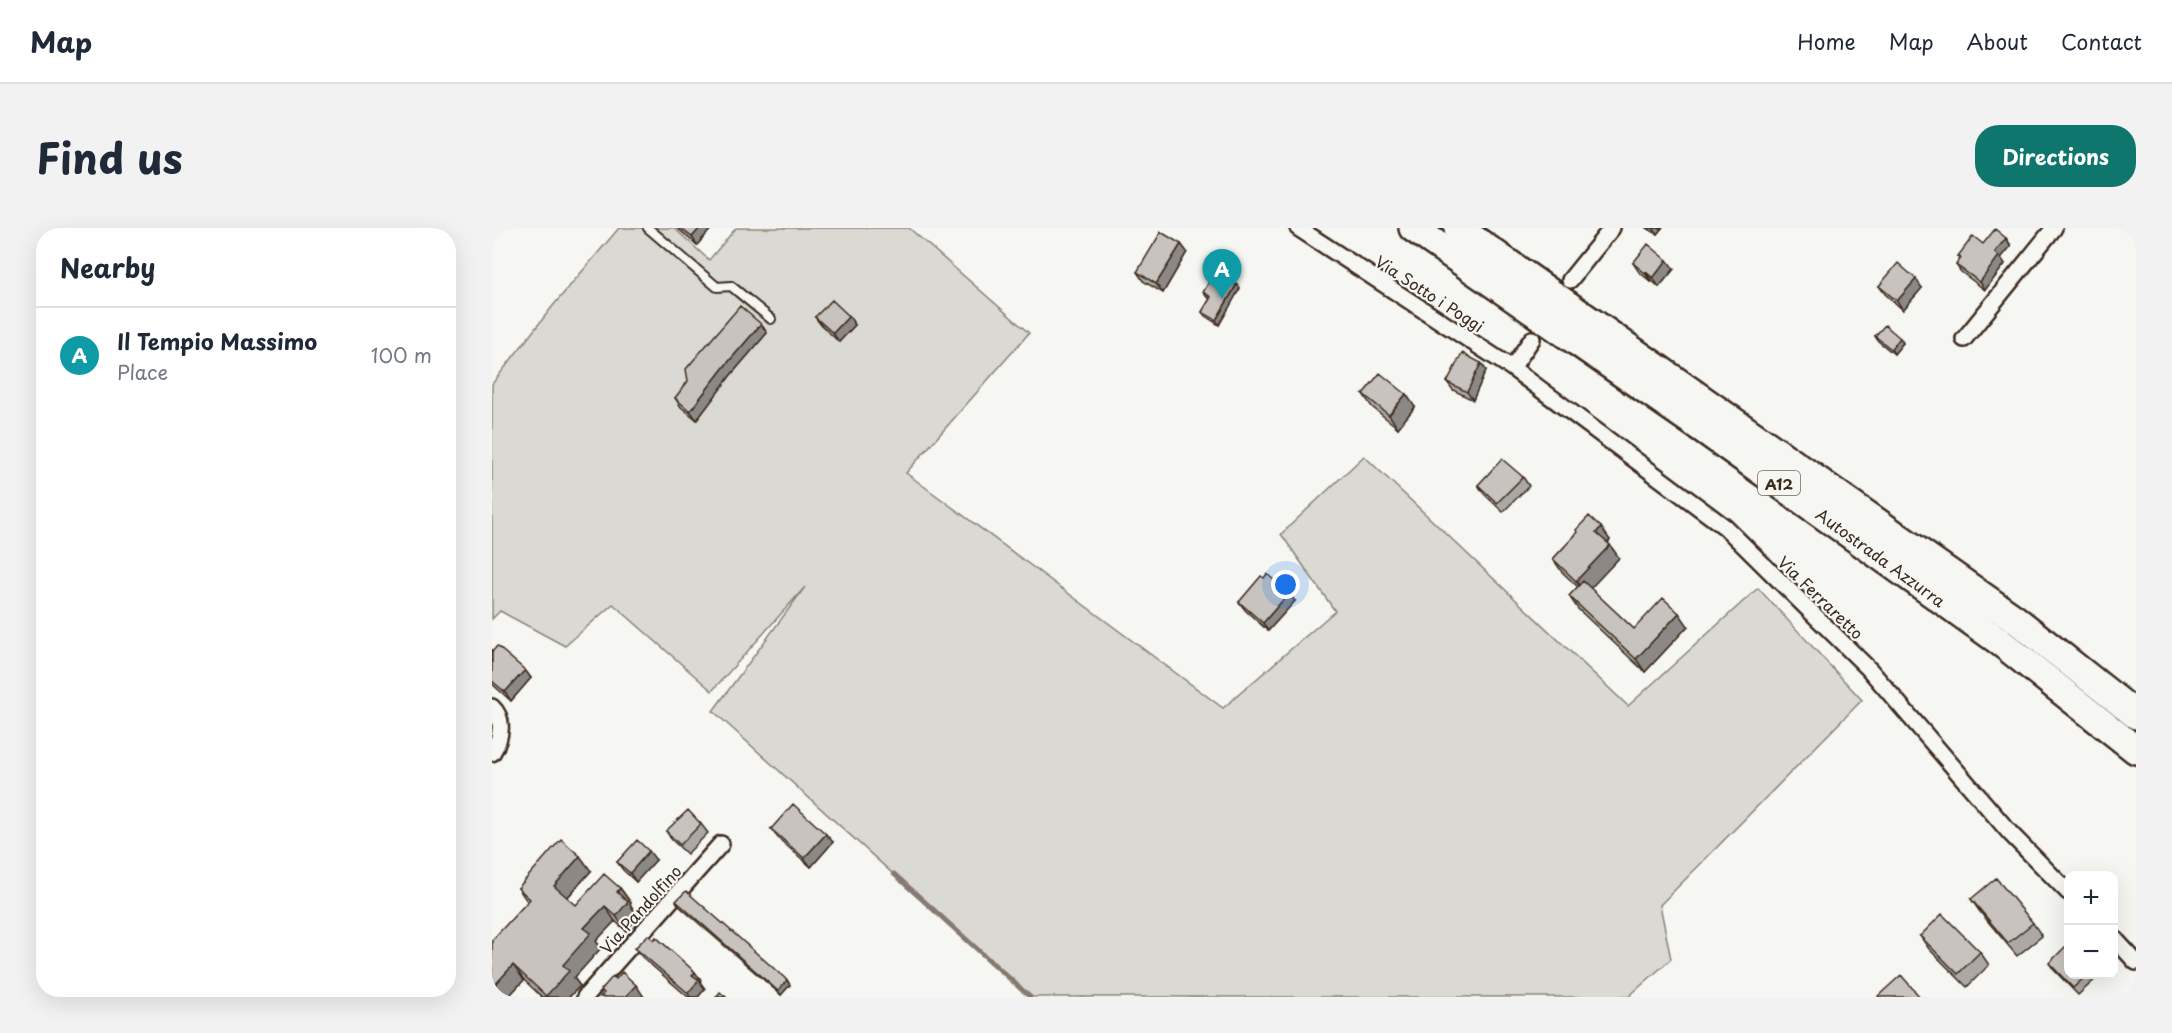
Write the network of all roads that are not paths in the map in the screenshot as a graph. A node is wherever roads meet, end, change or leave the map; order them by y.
1 (648, 228) edge
2 (1298, 228) edge
3 (1413, 228) edge
4 (1458, 228) edge
5 (1612, 228) edge
6 (2054, 228) edge
7 (1570, 280) dead end
8 (771, 319) dead end
9 (1532, 339) dead end
10 (1964, 339) dead end
11 (1512, 368) junction
12 (492, 707) edge
13 (2136, 715) edge
14 (2136, 750) edge
15 (492, 753) edge
16 (721, 844) dead end
17 (2064, 888) edge
18 (2118, 942) edge
19 (2136, 962) edge
20 (585, 997) edge

1 - 8 lane
2 - 11 street, Via Sotto i Poggi
3 - 14 highway, Autostrada Azzurra / A12
4 - 13 highway, Autostrada Azzurra / A12
5 - 7 street
6 - 10 street
9 - 11 street
11 - 17 street, Via Ferraretto
12 - 15 street
16 - 20 street, Via Pandolfino
18 - 19 street

